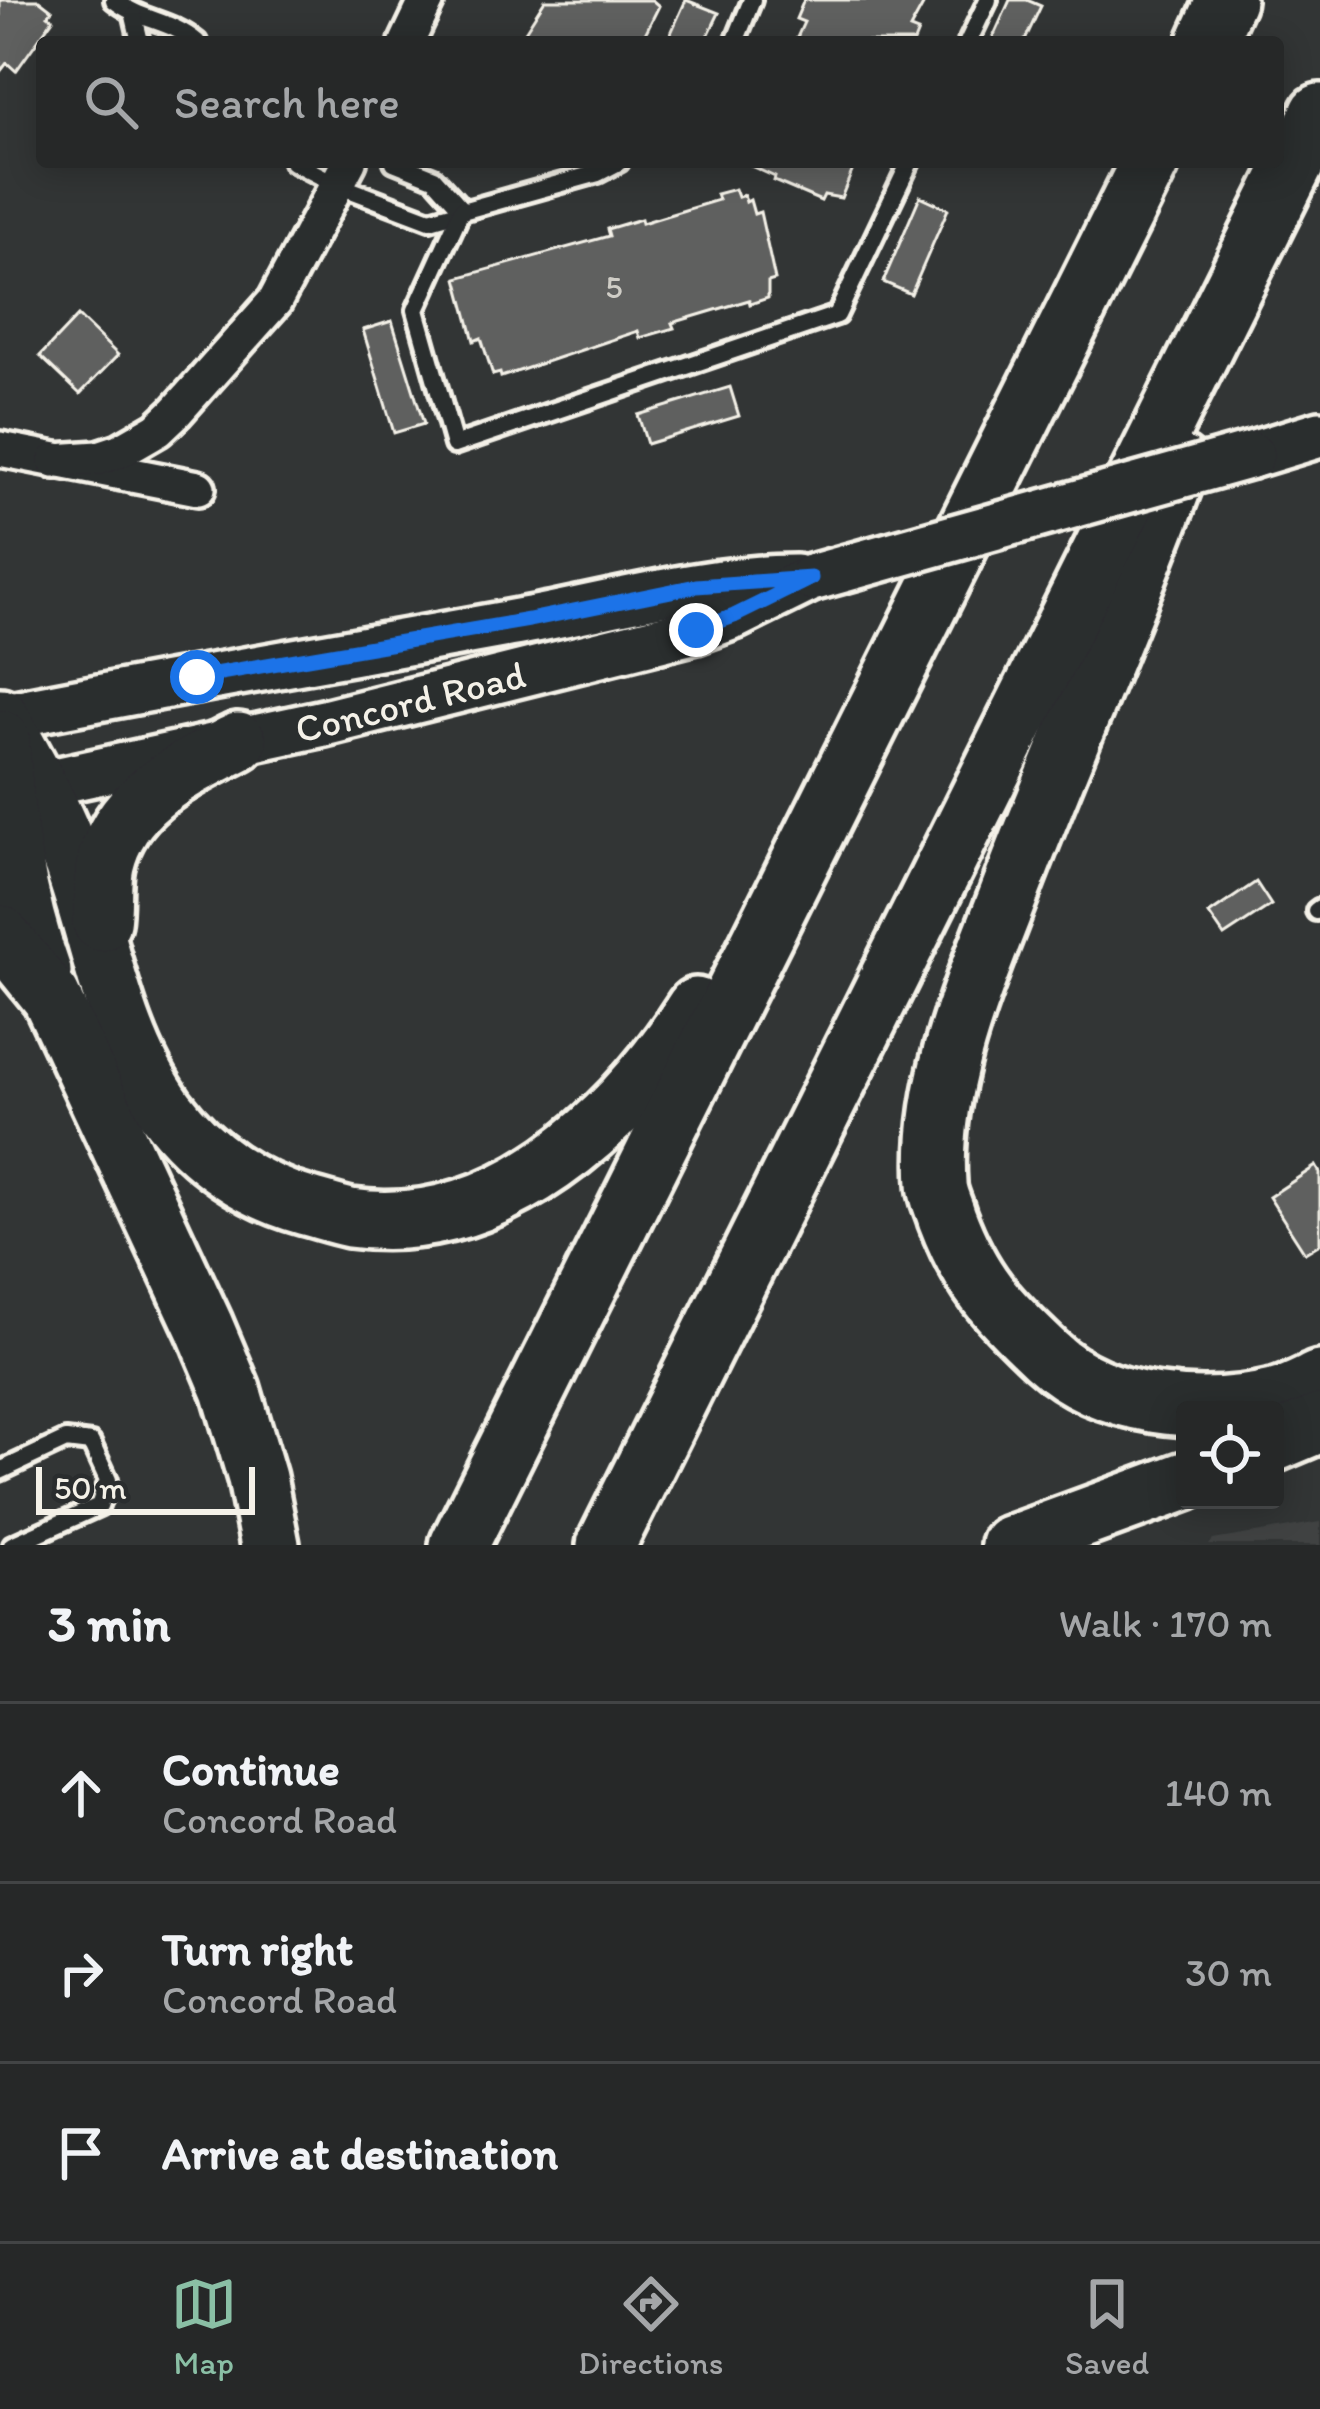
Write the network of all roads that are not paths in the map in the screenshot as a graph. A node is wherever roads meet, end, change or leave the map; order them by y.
1 (114, 0) edge
2 (427, 0) edge
3 (752, 0) edge
4 (988, 0) edge
5 (1226, 0) edge
6 (134, 16) junction
7 (139, 36) edge
8 (190, 36) edge
9 (410, 36) edge
10 (737, 36) edge
11 (971, 36) edge
12 (1210, 36) edge
13 (1320, 113) edge
14 (409, 168) edge
15 (608, 168) edge
16 (907, 168) edge
17 (1147, 168) edge
18 (344, 174) edge
19 (1278, 199) junction
20 (462, 209) junction
21 (1320, 434) edge
22 (0, 449) edge
23 (55, 461) junction
24 (198, 488) dead end
25 (811, 578) junction
26 (0, 717) edge
27 (238, 742) junction
28 (847, 770) junction
29 (14, 790) edge
30 (0, 934) edge
31 (97, 949) junction
32 (51, 997) junction
33 (1320, 1380) edge
34 (1320, 1423) edge
35 (1284, 1438) edge
36 (0, 1471) edge
37 (1176, 1483) edge
38 (12, 1545) edge
39 (270, 1545) edge
40 (459, 1545) edge
41 (606, 1545) edge
42 (1010, 1545) edge

1 - 6 lane
2 - 9 street
3 - 10 lane
4 - 11 lane
5 - 12 highway
6 - 7 lane
6 - 8 lane
13 - 19 highway
14 - 20 lane
15 - 20 lane
16 - 20 lane
17 - 28 highway
18 - 20 lane
18 - 23 street
19 - 33 highway
19 - 41 highway
21 - 25 main road, Concord Road, bridge
22 - 23 street
23 - 24 street
25 - 26 main road, Concord Road
25 - 27 main road, Concord Road
26 - 29 highway
27 - 29 main road, Concord Road
27 - 31 highway
28 - 31 highway
28 - 40 highway
29 - 31 highway
29 - 32 highway
30 - 32 highway
32 - 39 highway
34 - 35 highway
36 - 38 lane
37 - 42 highway

